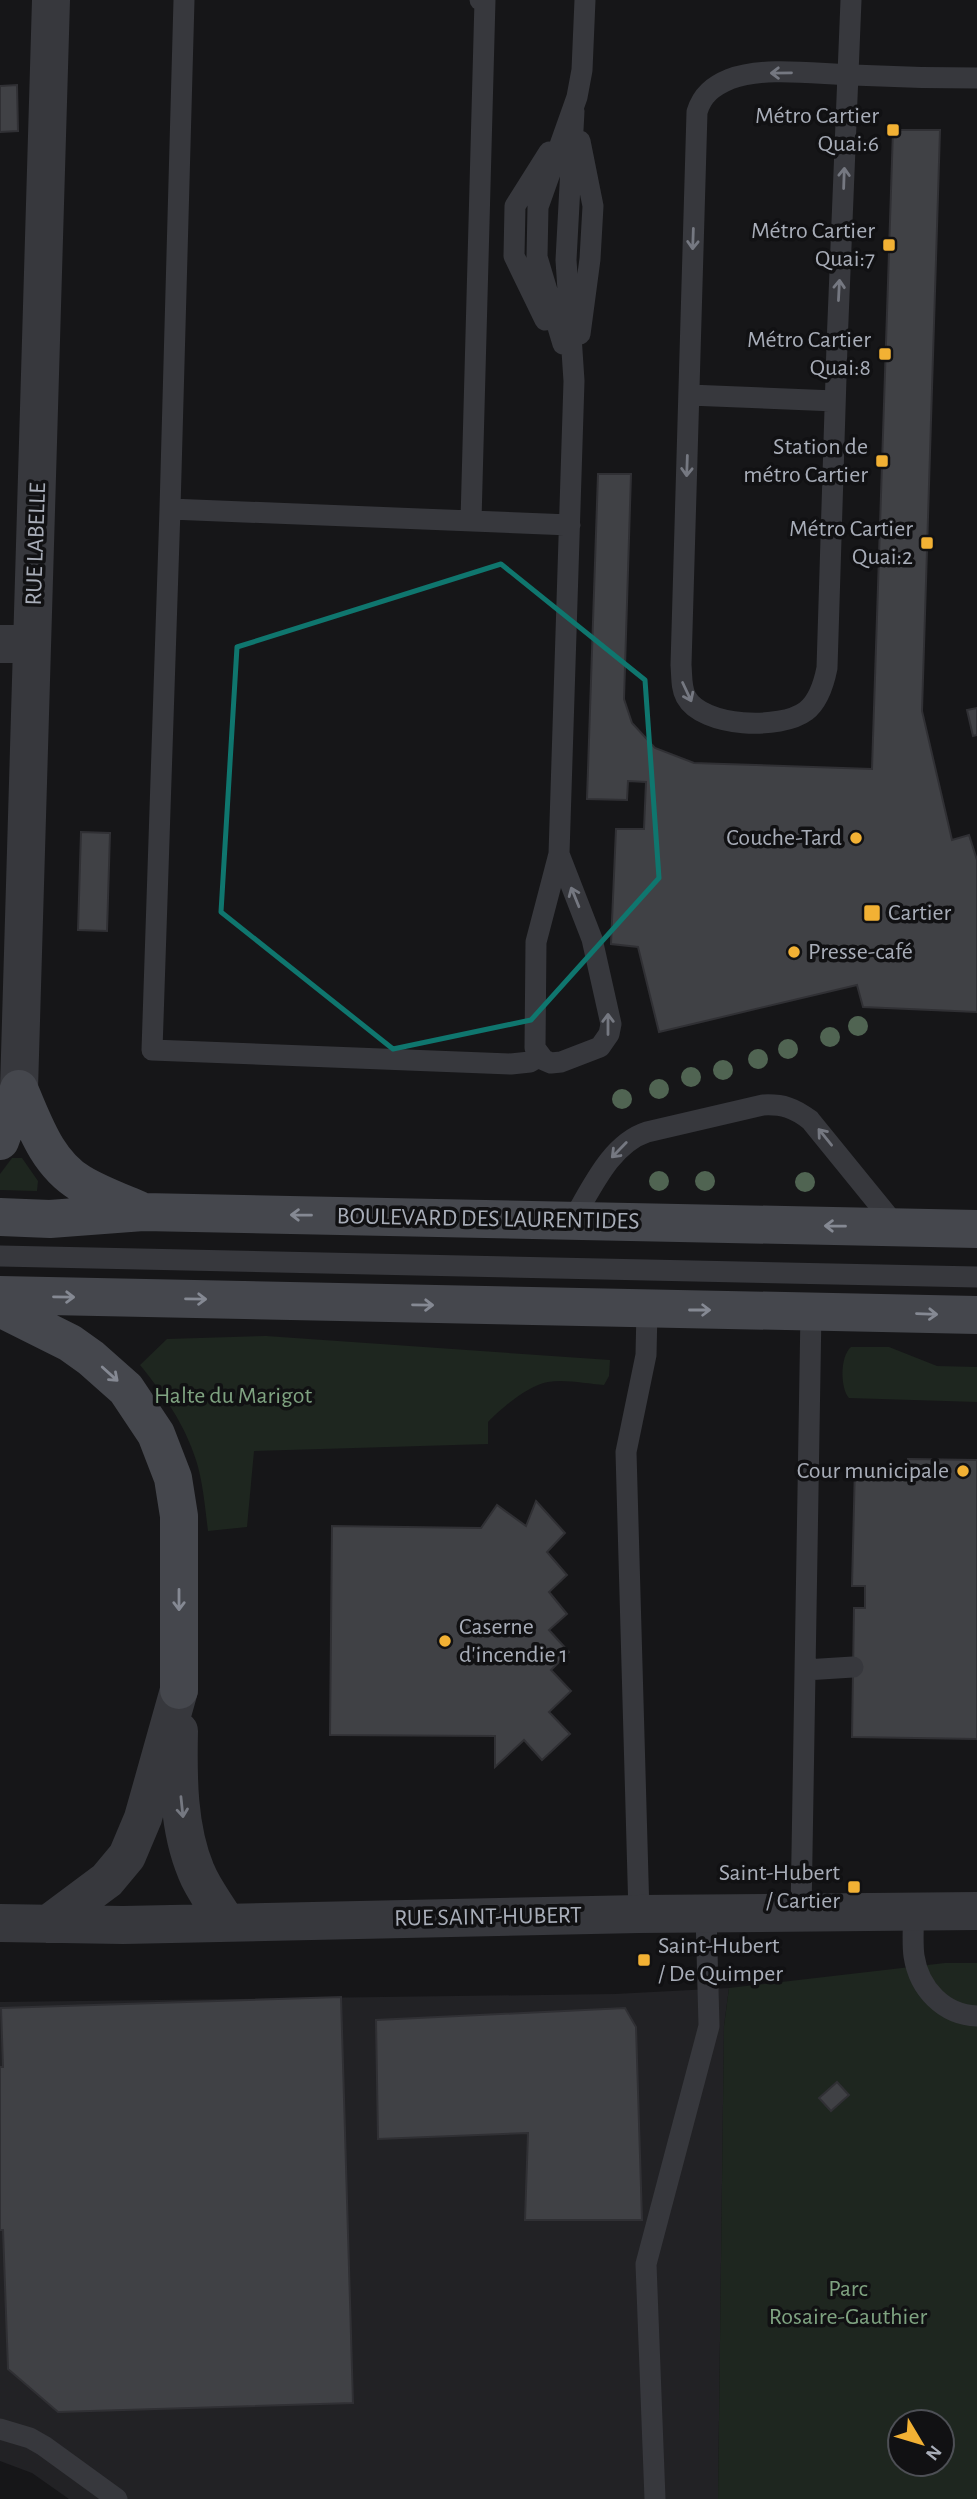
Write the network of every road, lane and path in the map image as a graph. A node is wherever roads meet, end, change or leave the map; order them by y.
1 (51, 0) edge
2 (184, 0) edge
3 (480, 0) edge
4 (585, 0) edge
5 (851, 0) edge
6 (849, 75) junction
7 (977, 78) edge
8 (574, 111) junction
9 (574, 381) junction
10 (689, 396) junction
11 (835, 401) junction
12 (170, 509) junction
13 (471, 522) junction
14 (570, 525) junction
15 (16, 644) edge
16 (558, 855) junction
17 (540, 1056) junction
18 (19, 1089) junction
19 (0, 1142) edge
20 (143, 1212) junction
21 (0, 1217) edge
22 (572, 1221) junction
23 (897, 1227) junction
24 (977, 1229) edge
25 (0, 1256) edge
26 (977, 1276) edge
27 (0, 1295) edge
28 (0, 1308) edge
29 (647, 1310) junction
30 (811, 1311) junction
31 (977, 1315) edge
32 (853, 1667) dead end
33 (805, 1670) junction
34 (179, 1690) junction
35 (977, 1911) edge
36 (913, 1912) junction
37 (802, 1913) junction
38 (639, 1914) junction
39 (706, 1914) junction
40 (226, 1922) junction
41 (0, 1923) edge
42 (48, 1924) junction
43 (977, 2016) edge
44 (0, 2429) edge
45 (117, 2499) edge
46 (654, 2499) edge

1 - 15 street, RUE LABELLE
2 - 12 lane
3 - 13 lane
4 - 8 lane
5 - 6 lane
6 - 7 lane
6 -> 10 lane
11 -> 6 lane
8 - 9 lane
8 - 9 lane
9 - 14 lane
10 - 11 lane
10 -> 11 lane
12 - 13 lane
12 - 17 lane
13 - 14 lane
14 - 16 lane
15 - 18 street, RUE LABELLE
16 - 17 lane
17 -> 16 lane
18 - 19 main road
18 - 20 main road
20 - 21 main road, BOULEVARD DES LAURENTIDES
22 -> 20 main road, BOULEVARD DES LAURENTIDES
23 -> 22 main road, BOULEVARD DES LAURENTIDES
23 -> 22 lane
23 - 24 main road, BOULEVARD DES LAURENTIDES
25 - 26 lane, BOULEVARD DES LAURENTIDES
27 -> 29 main road
28 -> 34 main road
29 -> 30 main road
29 - 38 lane
30 -> 31 main road
30 - 33 lane
32 - 33 lane
33 - 37 lane
34 -> 40 street
34 - 42 street
35 - 36 street, RUE SAINT-HUBERT
36 - 37 street, RUE SAINT-HUBERT
36 - 43 lane
37 - 39 street, RUE SAINT-HUBERT
38 - 39 street, RUE SAINT-HUBERT
38 - 40 street, RUE SAINT-HUBERT
39 - 46 lane
40 - 42 street, RUE SAINT-HUBERT
41 - 42 street, RUE SAINT-HUBERT
44 - 45 lane

